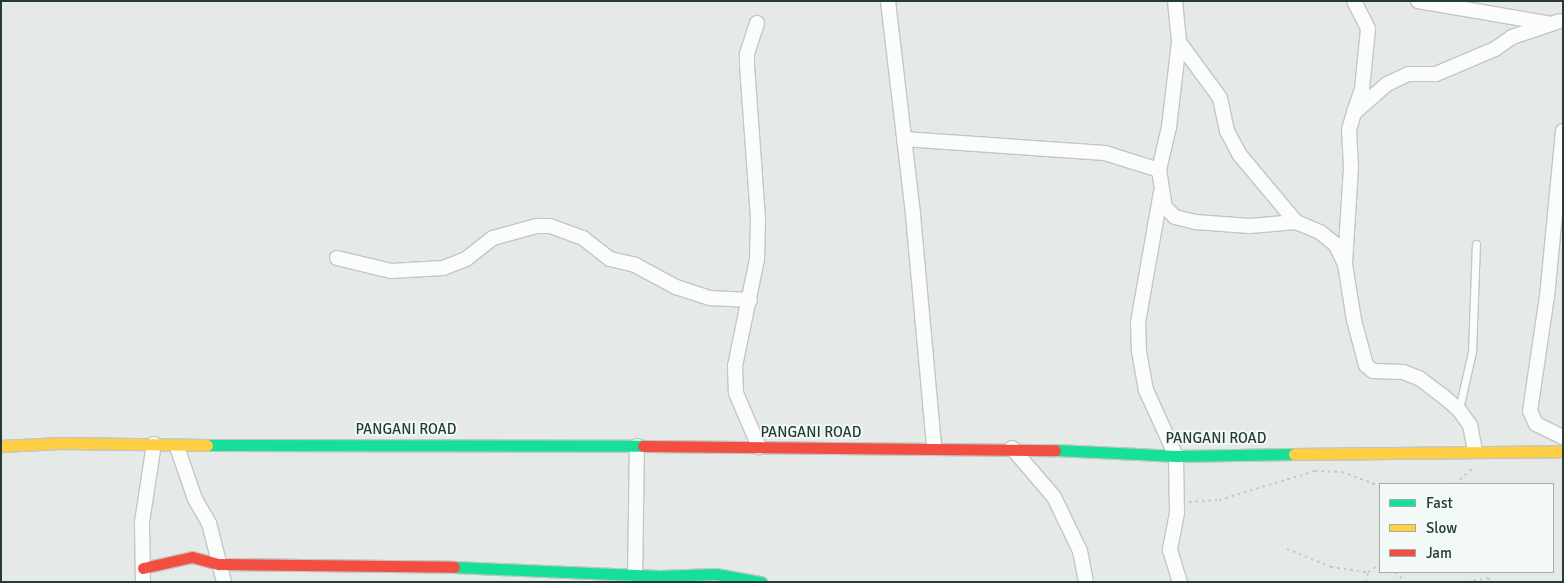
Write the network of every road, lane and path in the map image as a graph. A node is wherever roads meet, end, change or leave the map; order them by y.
1 (888, 1) edge
2 (1175, 1) edge
3 (1354, 1) edge
4 (1418, 1) edge
5 (757, 23) dead end
6 (1559, 23) edge
7 (1179, 42) junction
8 (1354, 113) junction
9 (1563, 131) edge
10 (904, 139) junction
11 (1159, 170) junction
12 (1161, 192) junction
13 (1296, 222) junction
14 (1476, 244) dead end
15 (337, 258) dead end
16 (1345, 264) junction
17 (750, 300) junction
18 (1458, 409) junction
19 (1563, 437) edge
20 (154, 444) junction
21 (1, 446) edge
22 (637, 446) junction
23 (177, 447) junction
24 (759, 447) junction
25 (934, 448) junction
26 (1012, 448) junction
27 (1475, 450) junction
28 (1563, 451) edge
29 (1176, 456) junction
30 (1379, 486) edge
31 (1176, 502) junction
32 (1287, 549) dead end
33 (219, 564) junction
34 (1379, 565) edge
35 (1368, 572) junction
36 (1396, 573) edge
37 (143, 575) edge
38 (635, 577) edge
39 (224, 582) edge
40 (761, 582) edge
41 (1086, 582) edge
42 (1180, 582) edge
43 (1366, 582) edge
44 (1405, 582) edge
45 (1467, 582) edge
46 (1493, 582) edge

1 - 10 street
2 - 7 street
3 - 8 street
4 - 6 street
5 - 17 street
6 - 8 street
7 - 11 street
7 - 13 street
8 - 16 street
9 - 19 street
10 - 11 street
10 - 25 street
11 - 12 street
12 - 13 street
12 - 29 street
13 - 16 street
14 - 18 lane
15 - 17 street
16 - 18 street
17 - 24 street
18 - 27 street
20 - 21 main road, PANGANI ROAD
20 - 23 main road, PANGANI ROAD
20 - 37 street
22 - 23 main road, PANGANI ROAD
22 - 24 main road, PANGANI ROAD
22 - 38 street
23 - 33 street
24 - 25 main road, PANGANI ROAD
25 - 26 main road, PANGANI ROAD
26 - 29 main road, PANGANI ROAD
26 - 41 street
27 - 28 main road, PANGANI ROAD
27 - 29 main road, PANGANI ROAD
29 - 31 street
30 - 31 path
31 - 42 street
32 - 35 path
33 - 37 main road
33 - 38 main road
33 - 39 street
34 - 35 path
35 - 43 path
36 - 44 path
38 - 40 main road
45 - 46 path

